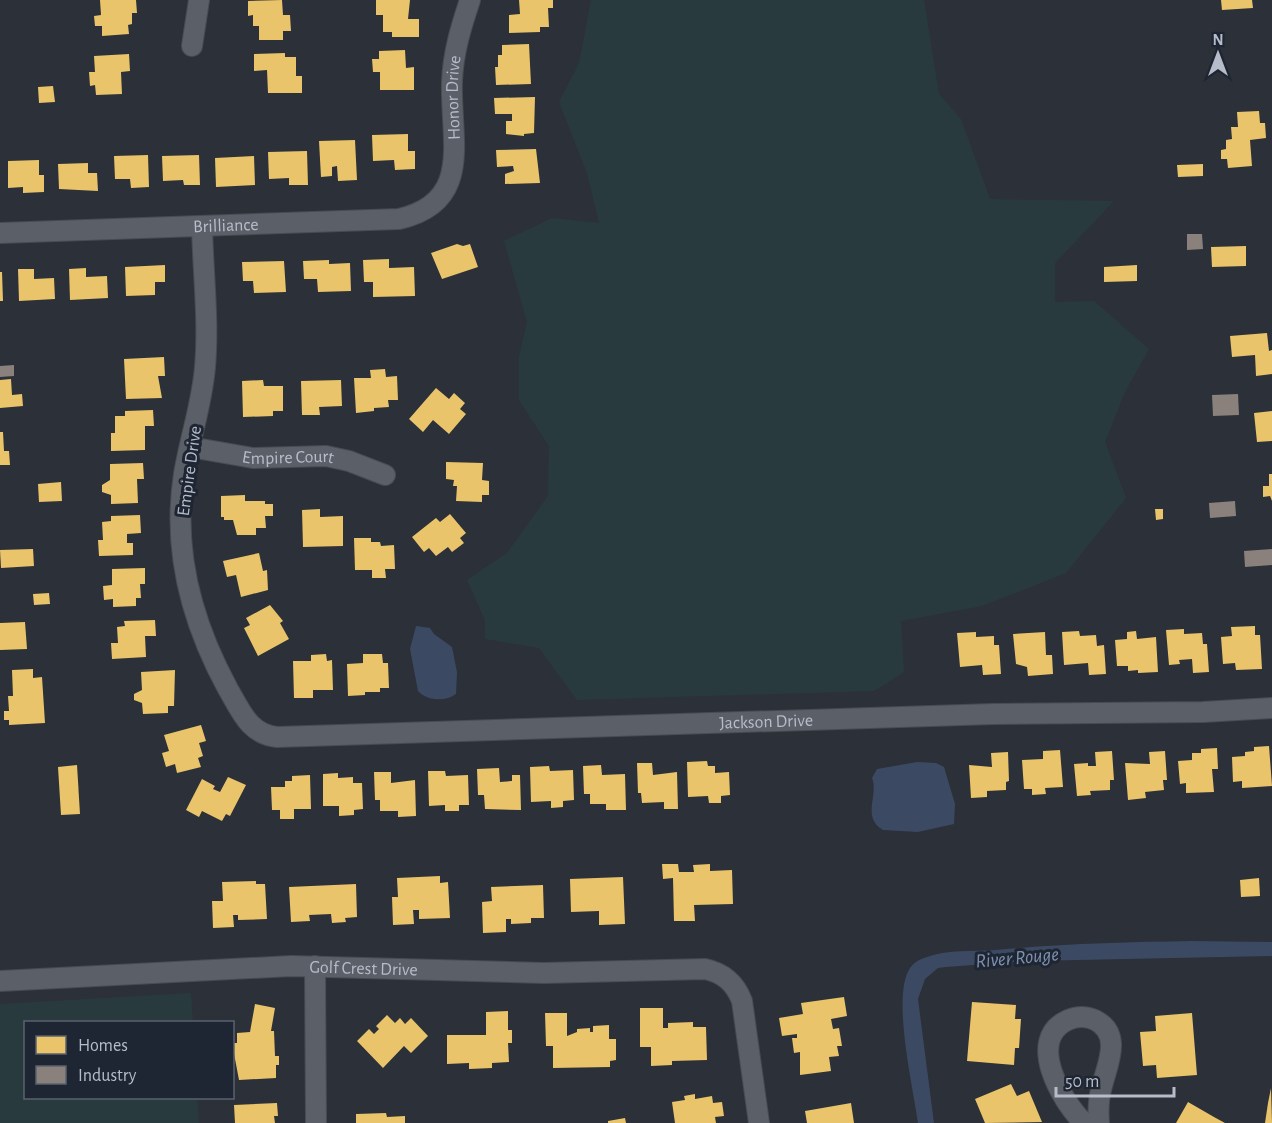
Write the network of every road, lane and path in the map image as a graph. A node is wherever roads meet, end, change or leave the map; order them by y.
1 (200, 0) edge
2 (470, 0) edge
3 (192, 46) dead end
4 (444, 194) joint
5 (202, 226) junction
6 (0, 233) edge
7 (190, 447) junction
8 (385, 475) dead end
9 (1272, 708) edge
10 (260, 732) joint
11 (315, 966) junction
12 (0, 981) edge
13 (316, 1123) edge
14 (759, 1123) edge
15 (1084, 1123) edge
16 (1099, 1123) edge

1 - 3 street
2 - 4 street, Honor Drive
4 - 5 street, Brilliance
5 - 6 street, Brilliance
5 - 7 street, Empire Drive
7 - 8 street, Empire Court
7 - 10 street, Empire Drive
9 - 10 street, Jackson Drive
11 - 12 street, Golf Crest Drive
11 - 13 street
11 - 14 street, Golf Crest Drive
15 - 16 street

